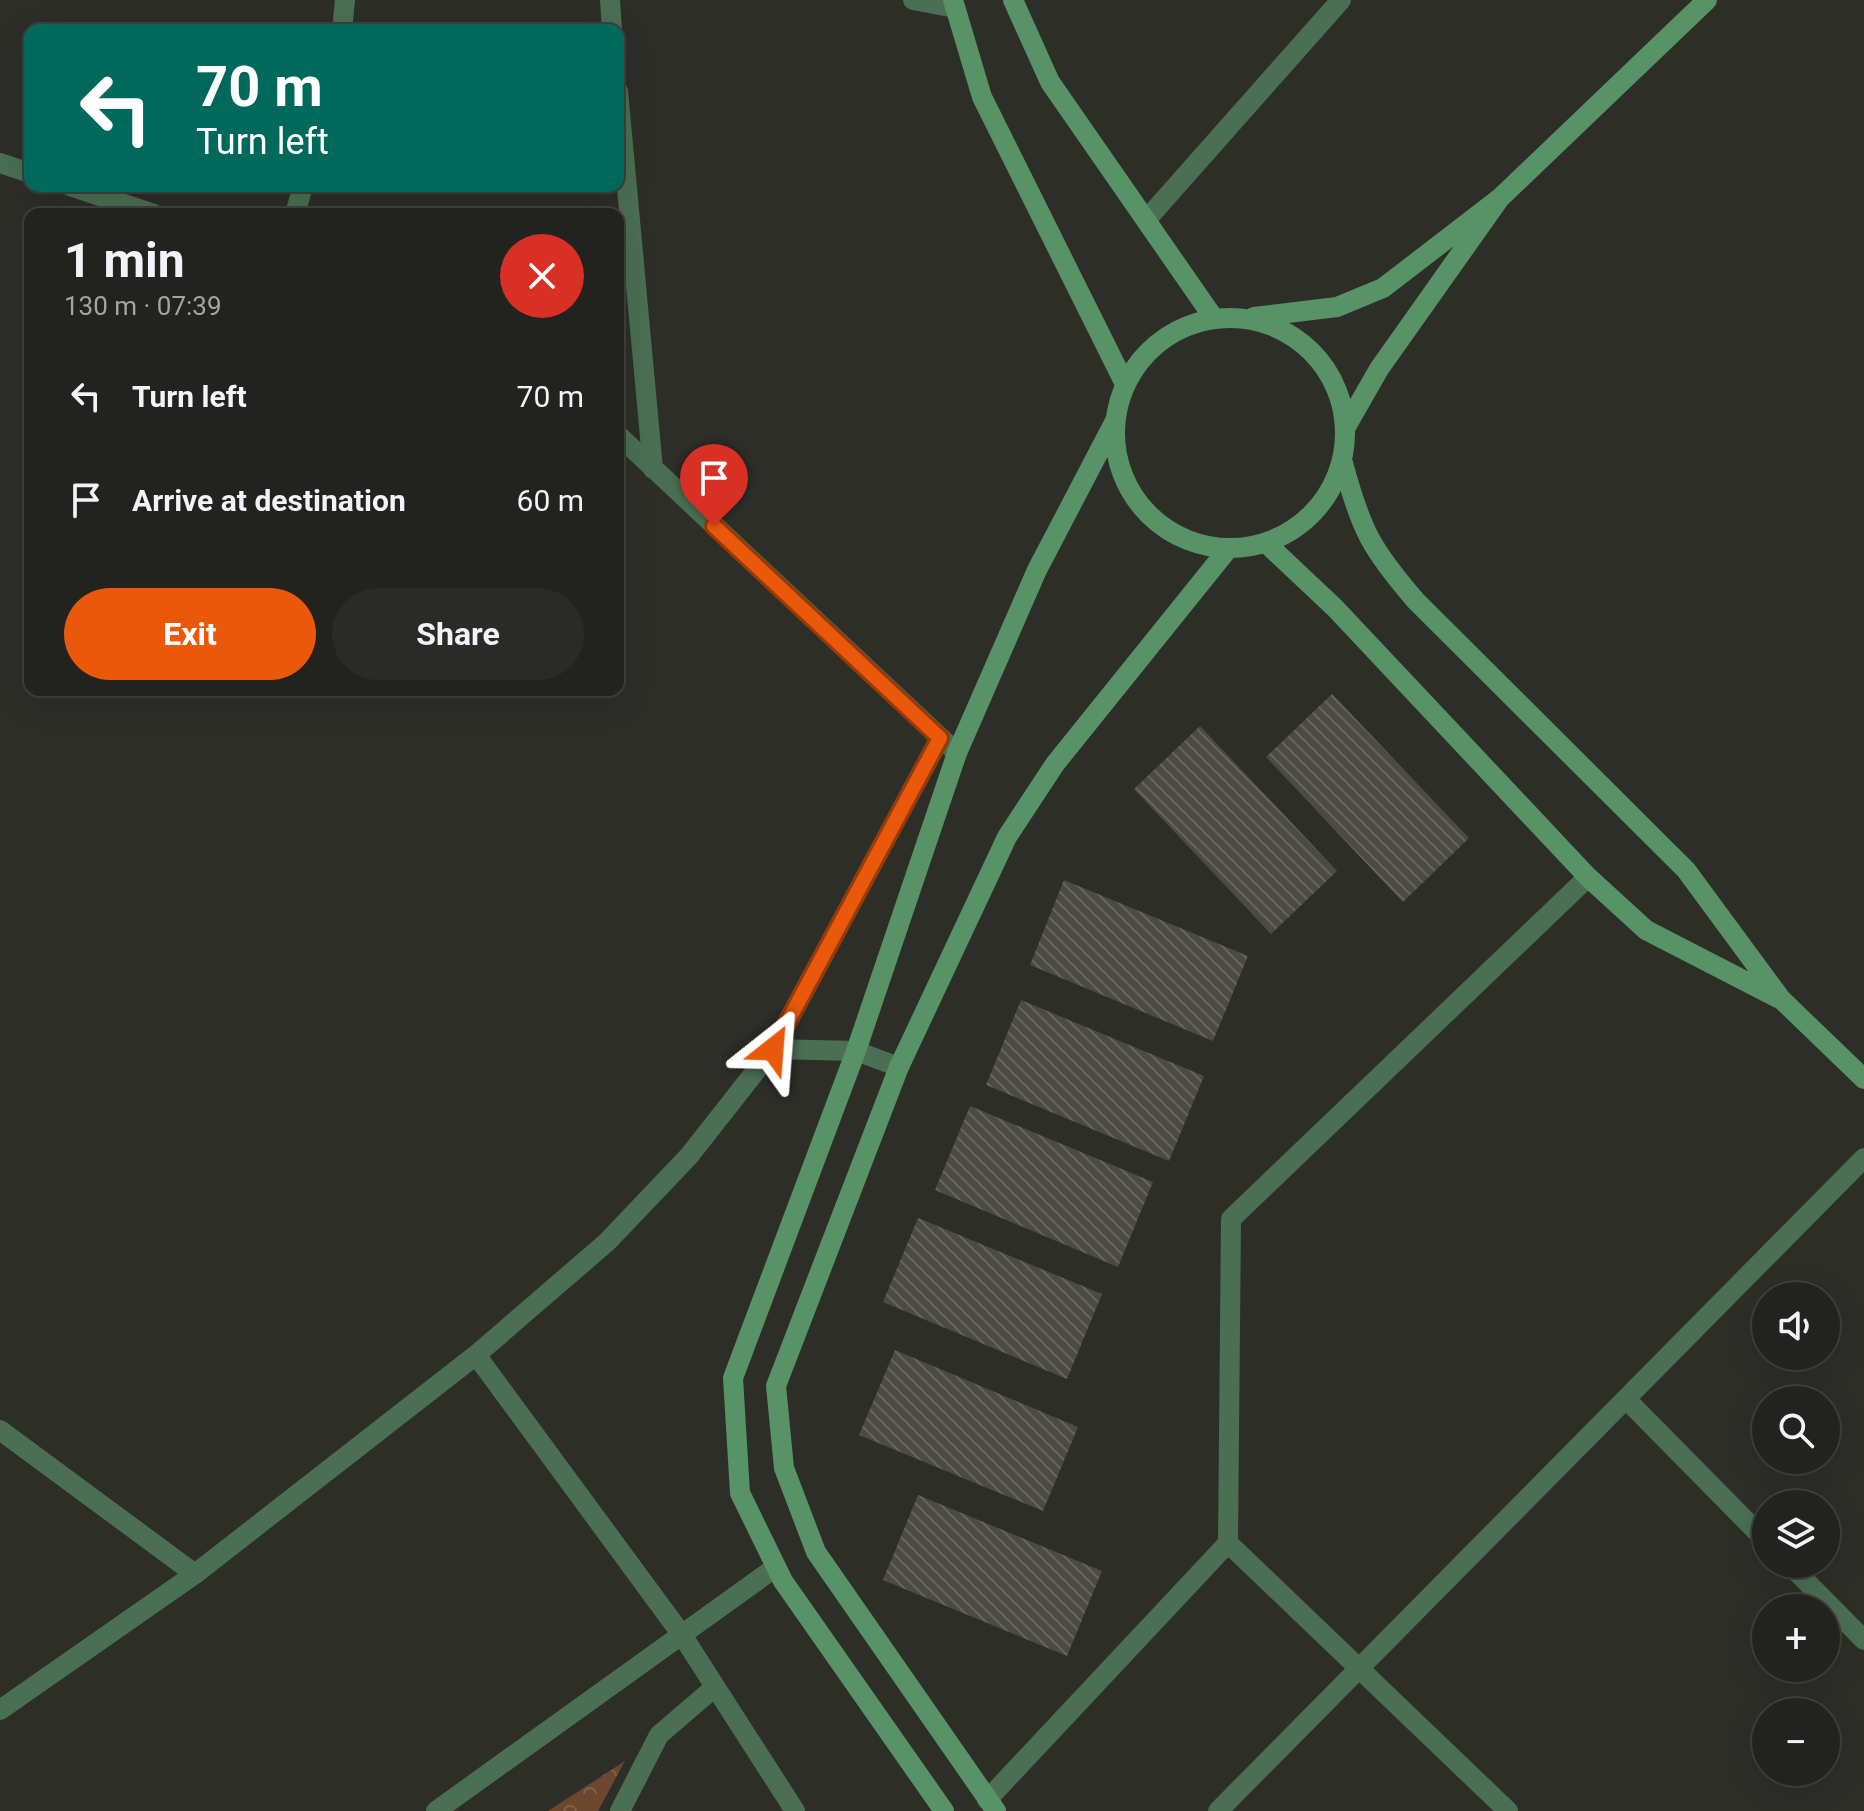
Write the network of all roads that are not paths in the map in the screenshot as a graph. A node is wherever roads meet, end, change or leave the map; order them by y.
1 (345, 0) edge
2 (610, 0) edge
3 (913, 0) edge
4 (1013, 0) edge
5 (1341, 0) edge
6 (1707, 0) edge
7 (954, 4) edge
8 (343, 24) edge
9 (612, 24) edge
10 (624, 156) edge
11 (0, 163) edge
12 (24, 171) edge
13 (88, 192) edge
14 (1500, 198) junction
15 (136, 208) edge
16 (1147, 219) junction
17 (1213, 317) junction
18 (1251, 318) junction
19 (1125, 384) junction
20 (1115, 421) junction
21 (1347, 425) junction
22 (624, 441) edge
23 (1343, 463) junction
24 (653, 469) junction
25 (1266, 543) junction
26 (1228, 549) junction
27 (940, 738) junction
28 (957, 753) junction
29 (1588, 877) junction
30 (1781, 999) junction
31 (773, 1049) junction
32 (856, 1051) junction
33 (899, 1067) junction
34 (1864, 1079) edge
35 (1864, 1158) edge
36 (476, 1355) junction
37 (1626, 1399) junction
38 (0, 1430) edge
39 (1752, 1527) edge
40 (1228, 1543) junction
41 (776, 1567) junction
42 (195, 1574) junction
43 (1803, 1578) edge
44 (682, 1635) junction
45 (1864, 1640) edge
46 (1359, 1668) junction
47 (715, 1687) junction
48 (0, 1710) edge
49 (992, 1806) edge
50 (436, 1811) edge
51 (620, 1811) edge
52 (795, 1811) edge
53 (944, 1811) edge
54 (1218, 1811) edge
55 (1508, 1811) edge

1 - 8 street
2 - 9 street
3 - 7 street
4 - 16 main road
5 - 16 street
6 - 14 main road
7 - 19 main road
10 - 24 street
11 - 12 street
13 - 15 street
14 - 18 main road
14 - 21 main road
16 - 17 main road
17 - 18 main road
17 - 19 main road
18 - 21 main road
19 - 20 main road
20 - 26 main road
20 - 28 main road
21 - 23 main road
22 - 24 street
23 - 25 main road
23 - 30 main road
24 - 27 street
25 - 26 main road
25 - 29 main road
26 - 33 main road
27 - 28 street
27 - 31 street
28 - 32 main road
29 - 30 main road
29 - 40 street
30 - 34 main road
31 - 32 street
31 - 36 street
32 - 33 street
32 - 41 main road
33 - 49 main road
35 - 37 street
36 - 42 street
36 - 44 street
37 - 39 street
37 - 46 street
38 - 42 street
40 - 46 street
40 - 49 street
41 - 44 street
41 - 53 main road
42 - 48 street
43 - 45 street
44 - 47 street
44 - 50 street
46 - 54 street
46 - 55 street
47 - 51 street
47 - 52 street

